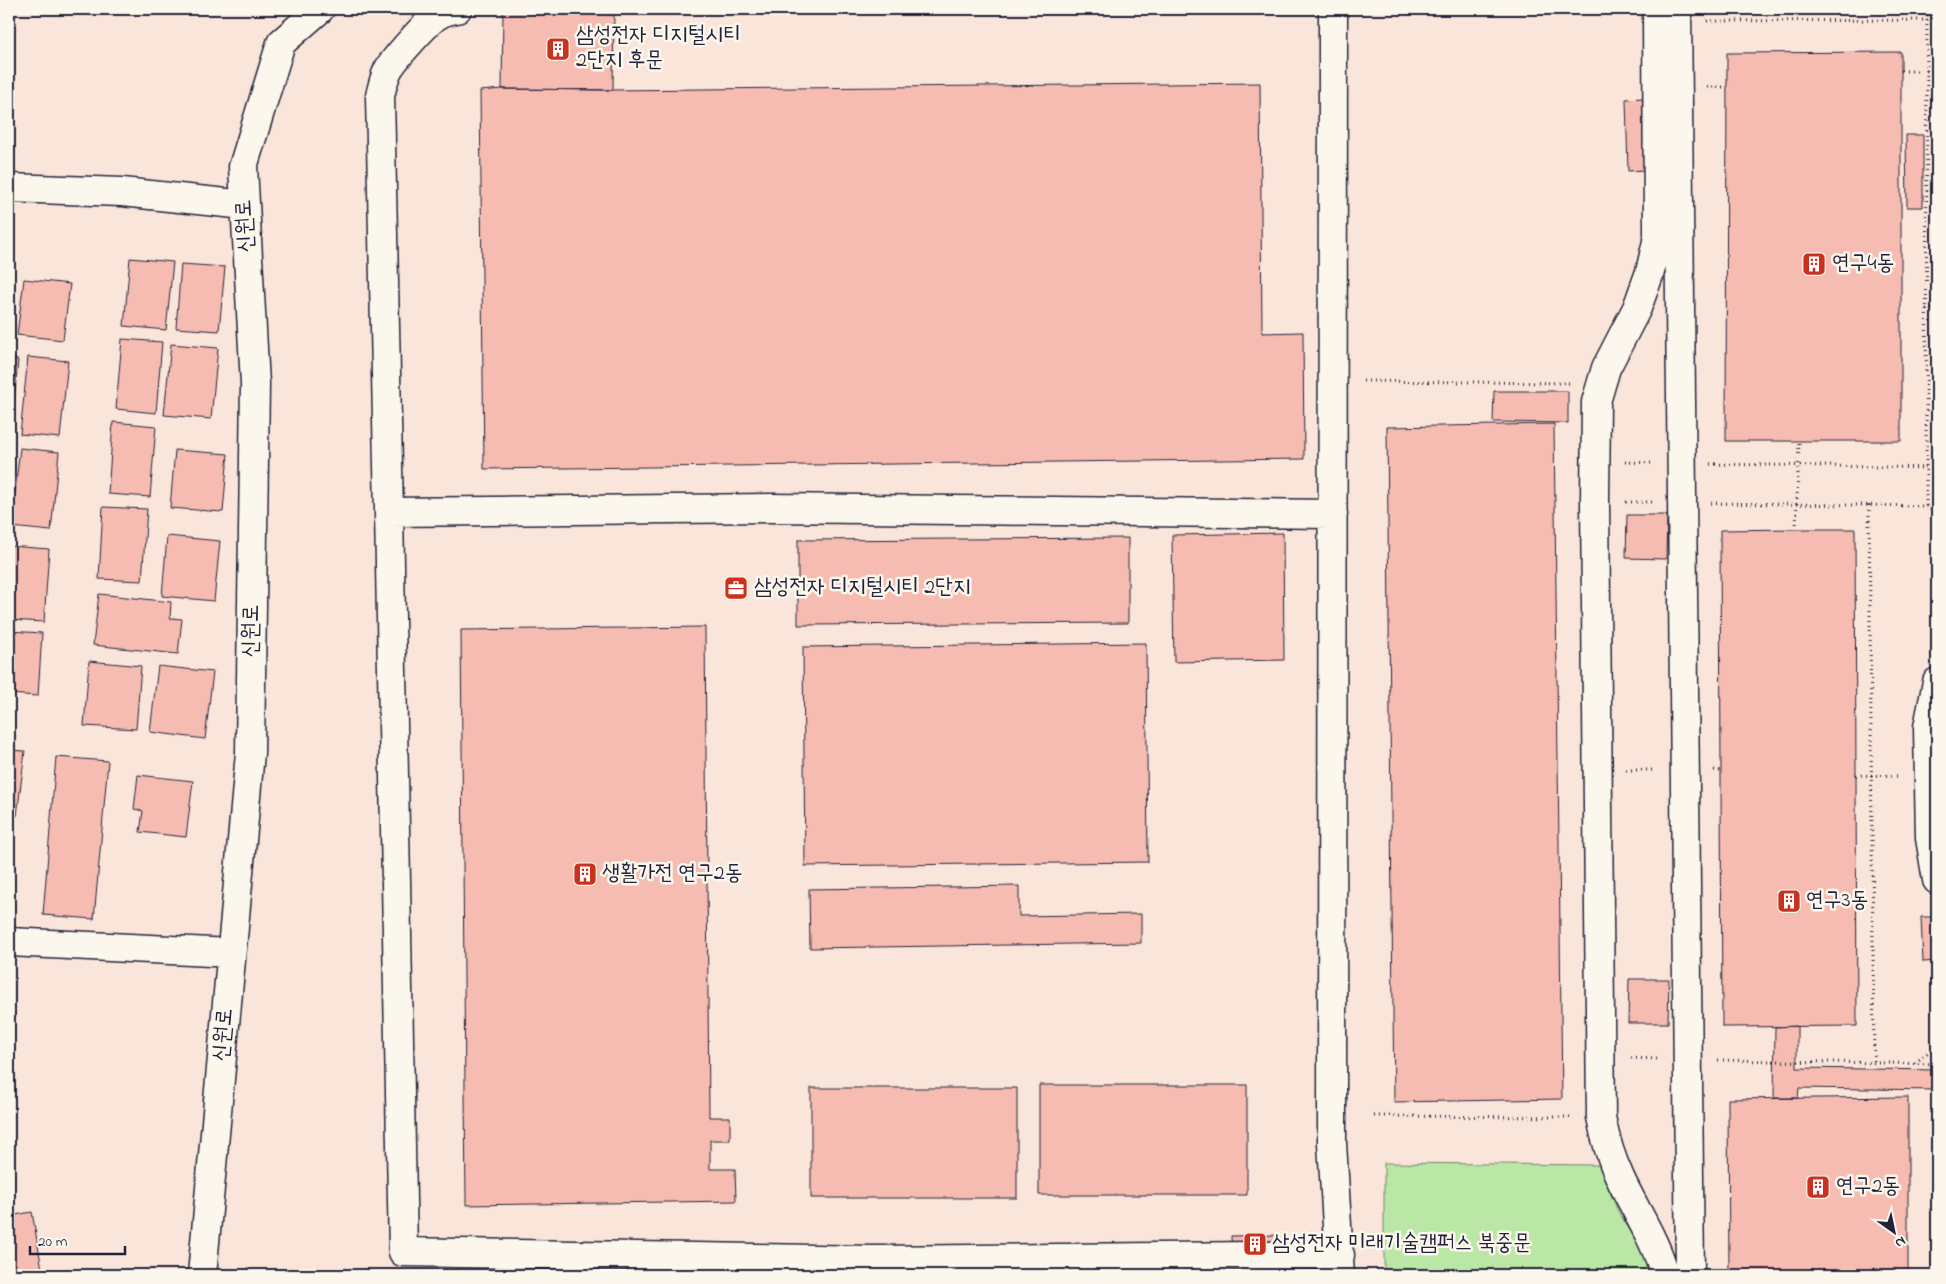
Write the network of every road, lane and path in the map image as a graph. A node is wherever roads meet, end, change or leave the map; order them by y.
1 (320, 9) edge
2 (457, 9) edge
3 (1333, 9) edge
4 (1657, 9) edge
5 (1677, 9) edge
6 (1927, 9) edge
7 (1927, 20) junction
8 (1937, 20) edge
9 (1726, 21) dead end
10 (1901, 71) dead end
11 (1927, 71) junction
12 (9, 188) edge
13 (245, 205) junction
14 (1926, 308) junction
15 (1937, 309) edge
16 (1363, 381) dead end
17 (1601, 384) junction
18 (1799, 441) dead end
19 (1595, 462) junction
20 (1682, 463) junction
21 (1798, 466) junction
22 (1926, 468) junction
23 (1937, 468) edge
24 (1595, 501) junction
25 (1682, 503) junction
26 (1797, 504) junction
27 (1868, 505) junction
28 (1926, 506) junction
29 (390, 512) junction
30 (1937, 513) edge
31 (1333, 514) junction
32 (1796, 530) dead end
33 (1937, 682) edge
34 (1856, 775) dead end
35 (1900, 776) dead end
36 (1937, 880) edge
37 (9, 942) edge
38 (231, 953) junction
39 (1937, 1044) edge
40 (1600, 1058) junction
41 (1687, 1060) junction
42 (1874, 1062) junction
43 (1914, 1064) junction
44 (1937, 1064) edge
45 (1374, 1116) dead end
46 (1601, 1117) junction
47 (1340, 1265) edge
48 (873, 1268) edge
49 (202, 1275) edge
50 (1665, 1275) edge
51 (1690, 1275) edge

1 - 13 street, 신원로
2 - 29 street
3 - 31 street
4 - 17 street
5 - 20 street
6 - 7 path
7 - 8 path
7 - 9 path
7 - 11 path
10 - 11 path
11 - 14 path
12 - 13 street
13 - 38 street, 신원로
14 - 15 path
14 - 22 path
16 - 17 path
17 - 19 street
18 - 21 path
19 - 20 path
19 - 24 street
20 - 21 path
20 - 25 street
21 - 22 path
21 - 26 path
22 - 23 path
22 - 28 path
24 - 25 path
24 - 40 street
25 - 26 path
25 - 41 street
26 - 27 path
26 - 32 path
27 - 28 path
27 - 42 path
28 - 30 path
29 - 31 street
29 - 48 street
31 - 47 street
33 - 36 street
34 - 35 path, bridge
37 - 38 street
38 - 49 street, 신원로
39 - 43 path
40 - 41 path
40 - 46 street
41 - 42 path
41 - 51 street
42 - 43 path
43 - 44 path
45 - 46 path
46 - 50 street
47 - 48 street

